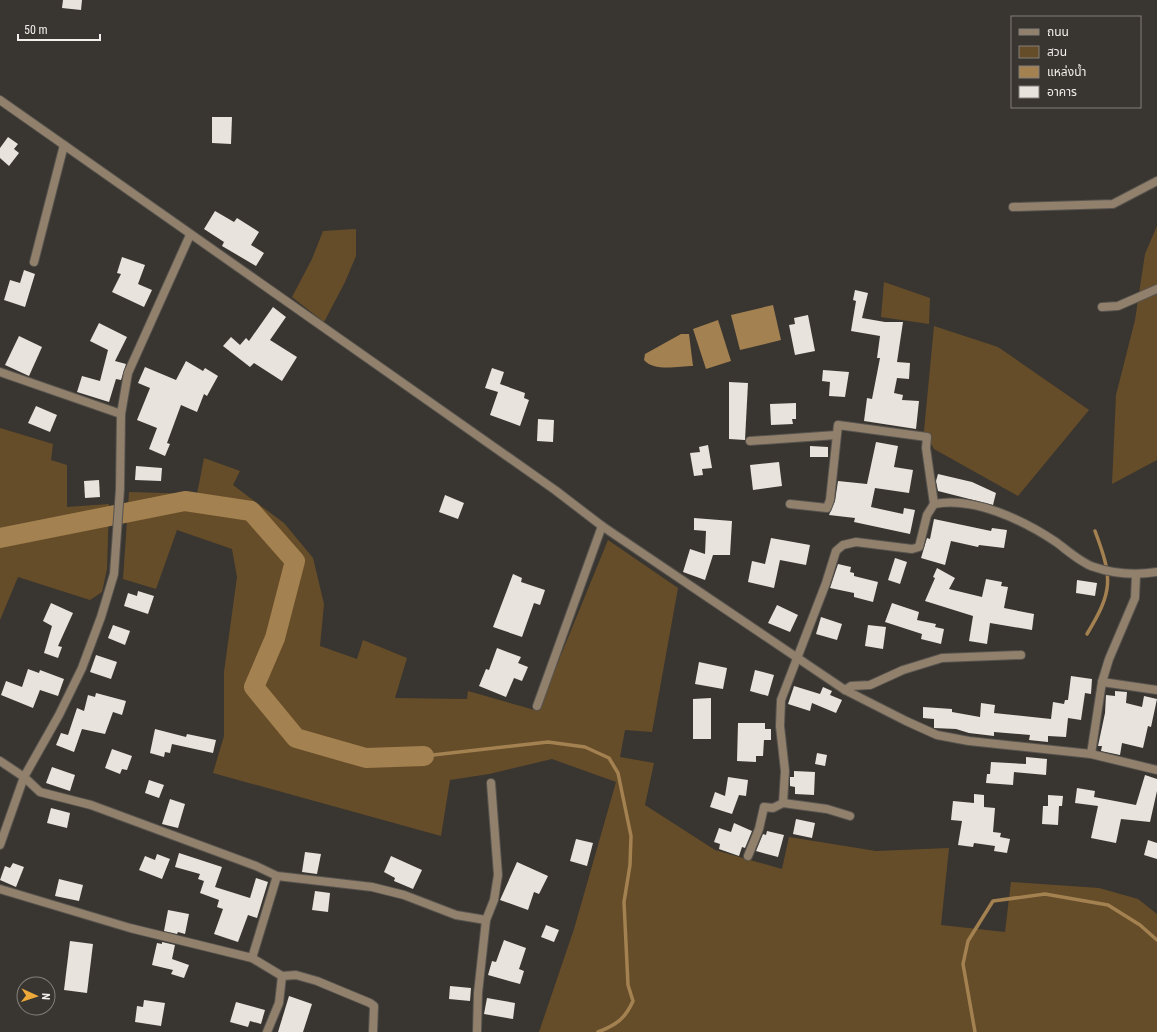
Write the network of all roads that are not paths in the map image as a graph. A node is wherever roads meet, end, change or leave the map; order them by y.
1 (0, 100) edge
2 (64, 146) junction
3 (1157, 180) edge
4 (1013, 207) dead end
5 (190, 235) junction
6 (34, 262) dead end
7 (1157, 289) edge
8 (1102, 307) dead end
9 (0, 372) edge
10 (121, 414) junction
11 (836, 435) junction
12 (750, 441) dead end
13 (790, 504) dead end
14 (934, 504) junction
15 (602, 526) junction
16 (1157, 572) edge
17 (1136, 575) junction
18 (1021, 655) dead end
19 (798, 659) junction
20 (1102, 682) junction
21 (845, 690) junction
22 (1157, 690) edge
23 (537, 706) dead end
24 (1091, 754) junction
25 (0, 761) edge
26 (1157, 770) edge
27 (24, 777) junction
28 (491, 783) dead end
29 (783, 803) junction
30 (850, 816) dead end
31 (0, 845) edge
32 (748, 856) dead end
33 (277, 876) junction
34 (0, 889) edge
35 (486, 920) junction
36 (252, 958) junction
37 (282, 976) junction
38 (267, 1032) edge
39 (373, 1032) edge
40 (477, 1032) edge

1 - 2 street
2 - 5 street
2 - 6 street
3 - 4 street
5 - 10 street
5 - 15 street
7 - 8 street
9 - 10 street
10 - 27 street
11 - 12 street
11 - 13 street
11 - 14 street
14 - 17 street
14 - 19 street
15 - 19 street
15 - 23 street
16 - 17 street
17 - 20 street
18 - 21 street
19 - 21 street
19 - 29 street
20 - 22 street
20 - 24 street
21 - 24 street
24 - 26 street
25 - 27 street
27 - 31 street
27 - 33 street
28 - 35 street
29 - 30 street
29 - 32 street
33 - 35 street
33 - 36 street
34 - 36 street
35 - 40 street
36 - 37 street
37 - 38 street
37 - 39 street

